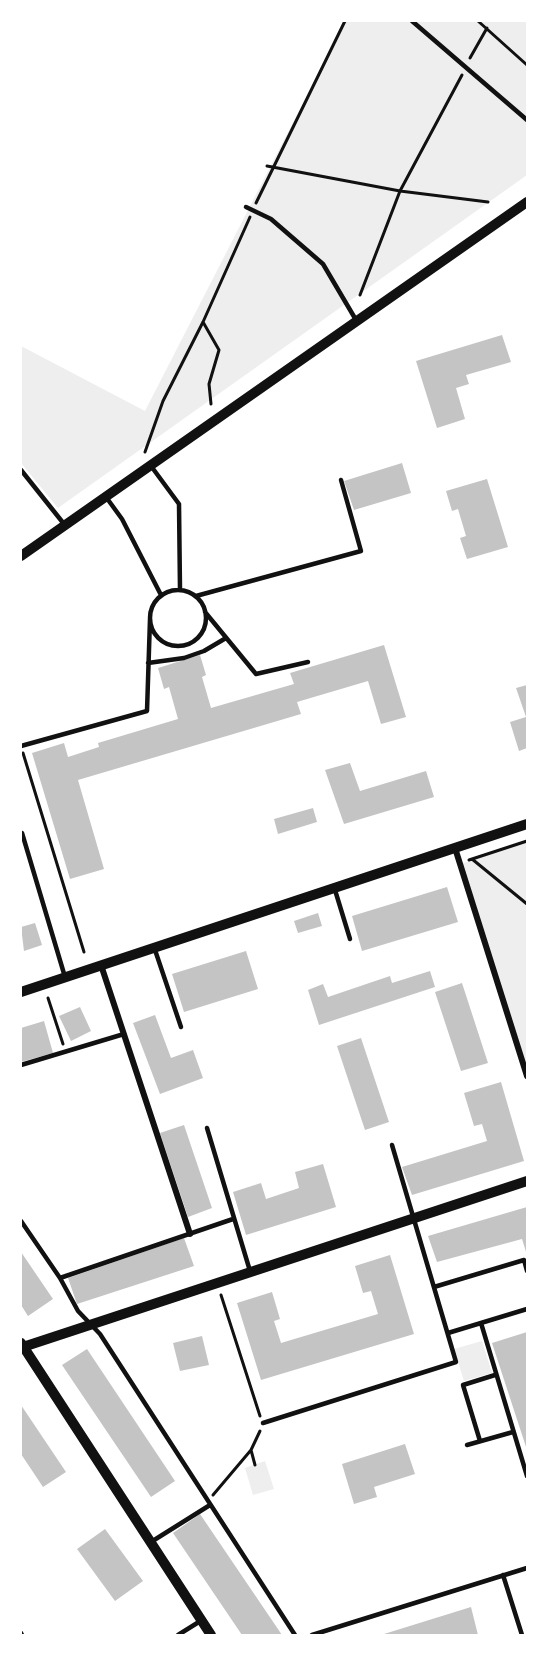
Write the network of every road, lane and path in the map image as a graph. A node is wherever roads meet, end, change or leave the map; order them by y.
1 (345, 21) edge
2 (412, 21) edge
3 (478, 21) edge
4 (487, 28) junction
5 (527, 65) edge
6 (466, 67) junction
7 (527, 120) edge
8 (267, 166) dead end
9 (272, 167) junction
10 (400, 191) junction
11 (488, 202) dead end
12 (527, 202) edge
13 (246, 207) dead end
14 (253, 210) junction
15 (360, 295) dead end
16 (203, 322) junction
17 (357, 322) junction
18 (211, 404) dead end
19 (145, 452) dead end
20 (150, 466) junction
21 (21, 470) edge
22 (341, 480) dead end
23 (106, 497) junction
24 (65, 526) junction
25 (21, 556) edge
26 (180, 590) junction
27 (161, 595) junction
28 (196, 596) junction
29 (206, 612) junction
30 (150, 619) junction
31 (226, 638) junction
32 (308, 662) dead end
33 (148, 663) junction
34 (21, 746) edge
35 (527, 824) edge
36 (22, 833) edge
37 (527, 841) edge
38 (454, 848) junction
39 (472, 859) junction
40 (459, 863) junction
41 (334, 887) junction
42 (527, 904) edge
43 (350, 939) dead end
44 (153, 946) junction
45 (84, 952) dead end
46 (101, 964) junction
47 (65, 976) junction
48 (21, 992) edge
49 (48, 998) dead end
50 (181, 1027) dead end
51 (124, 1034) junction
52 (65, 1052) junction
53 (21, 1065) edge
54 (527, 1076) edge
55 (207, 1128) dead end
56 (392, 1145) dead end
57 (527, 1181) edge
58 (414, 1218) junction
59 (233, 1219) junction
60 (21, 1221) edge
61 (190, 1233) junction
62 (250, 1271) junction
63 (527, 1271) edge
64 (60, 1278) junction
65 (434, 1287) junction
66 (221, 1295) dead end
67 (527, 1309) edge
68 (91, 1323) junction
69 (481, 1323) junction
70 (448, 1333) junction
71 (22, 1345) edge
72 (495, 1375) junction
73 (263, 1424) junction
74 (513, 1432) junction
75 (480, 1441) junction
76 (467, 1445) dead end
77 (251, 1450) junction
78 (255, 1465) dead end
79 (527, 1476) edge
80 (209, 1503) junction
81 (150, 1543) junction
82 (527, 1568) edge
83 (503, 1575) junction
84 (202, 1620) junction
85 (178, 1635) edge
86 (211, 1635) edge
87 (295, 1635) edge
88 (312, 1635) edge
89 (522, 1635) edge

1 - 9 path
2 - 6 lane
3 - 4 path
4 - 5 path
4 - 6 path
6 - 7 lane
6 - 10 path
8 - 9 path
9 - 10 path
9 - 14 path
10 - 11 path
10 - 15 path
12 - 17 street
13 - 14 lane
14 - 16 path
14 - 17 lane
16 - 18 path
16 - 19 path
17 - 20 street
20 - 23 street
20 - 26 lane
21 - 24 lane
22 - 28 lane
23 - 24 street
23 - 27 lane
24 - 25 street
26 - 27 lane
26 - 28 lane
27 - 30 lane
28 - 29 lane
29 - 30 lane
29 - 31 lane
30 - 33 lane
31 - 32 lane
31 - 33 lane
33 - 34 lane
34 - 45 path
35 - 38 street
36 - 47 lane
37 - 39 path
38 - 40 street
38 - 41 street
39 - 40 path
39 - 42 path
40 - 54 street
41 - 43 lane
41 - 44 street
44 - 46 street
44 - 50 lane
46 - 47 street
46 - 51 street
47 - 48 street
49 - 52 path
51 - 52 lane
51 - 61 street
52 - 53 lane
55 - 59 lane
56 - 58 lane
57 - 58 street
58 - 62 street
58 - 65 lane
59 - 61 lane
59 - 62 lane
60 - 64 lane
61 - 64 lane
62 - 68 street
63 - 65 lane
64 - 68 lane
65 - 70 lane
66 - 73 path
67 - 69 lane
68 - 71 street
68 - 80 lane
69 - 70 lane
69 - 72 lane
70 - 73 lane
71 - 81 street
72 - 74 lane
72 - 75 lane
73 - 77 path
74 - 75 lane
74 - 79 lane
75 - 76 lane
77 - 78 path
77 - 80 path
80 - 81 lane
80 - 87 lane
81 - 84 street
82 - 83 lane
83 - 88 lane
83 - 89 lane
84 - 85 lane
84 - 86 street

